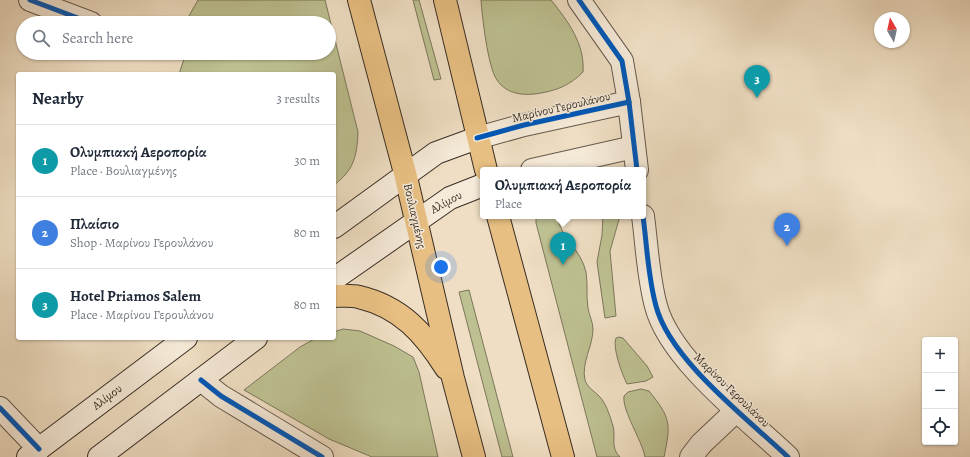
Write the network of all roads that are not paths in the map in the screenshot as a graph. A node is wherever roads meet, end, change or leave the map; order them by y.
1 (30, 0) edge
2 (359, 0) edge
3 (445, 0) edge
4 (580, 0) edge
5 (72, 16) edge
6 (629, 102) junction
7 (477, 138) junction
8 (634, 147) junction
9 (485, 167) edge
10 (545, 167) edge
11 (637, 167) edge
12 (405, 174) junction
13 (480, 186) edge
14 (499, 219) edge
15 (643, 219) edge
16 (416, 220) junction
17 (336, 226) edge
18 (336, 278) edge
19 (336, 296) edge
20 (183, 340) edge
21 (253, 340) edge
22 (454, 378) junction
23 (201, 380) junction
24 (0, 408) edge
25 (737, 410) junction
26 (34, 453) edge
27 (99, 457) edge
28 (322, 457) edge
29 (474, 457) edge
30 (563, 457) edge
31 (691, 457) edge
32 (788, 457) edge

1 - 5 street
2 - 12 main road, Βουλιαγμένης
3 - 7 main road
4 - 6 street
6 - 7 street, Μαρίνου Γερουλάνου
6 - 8 street, Μαρίνου Γερουλάνου
7 - 9 main road
7 - 12 street
8 - 10 street
8 - 11 street, Μαρίνου Γερουλάνου
12 - 16 main road, Βουλιαγμένης
12 - 17 street
13 - 16 street, Αλίμου
14 - 30 main road
15 - 25 street, Μαρίνου Γερουλάνου
16 - 18 street, Αλίμου
16 - 22 main road, Βουλιαγμένης
19 - 22 main road
20 - 26 street, Αλίμου
21 - 23 street
22 - 29 main road, Βουλιαγμένης
23 - 27 street
23 - 28 street
24 - 26 street
25 - 31 street
25 - 32 street, Μαρίνου Γερουλάνου

